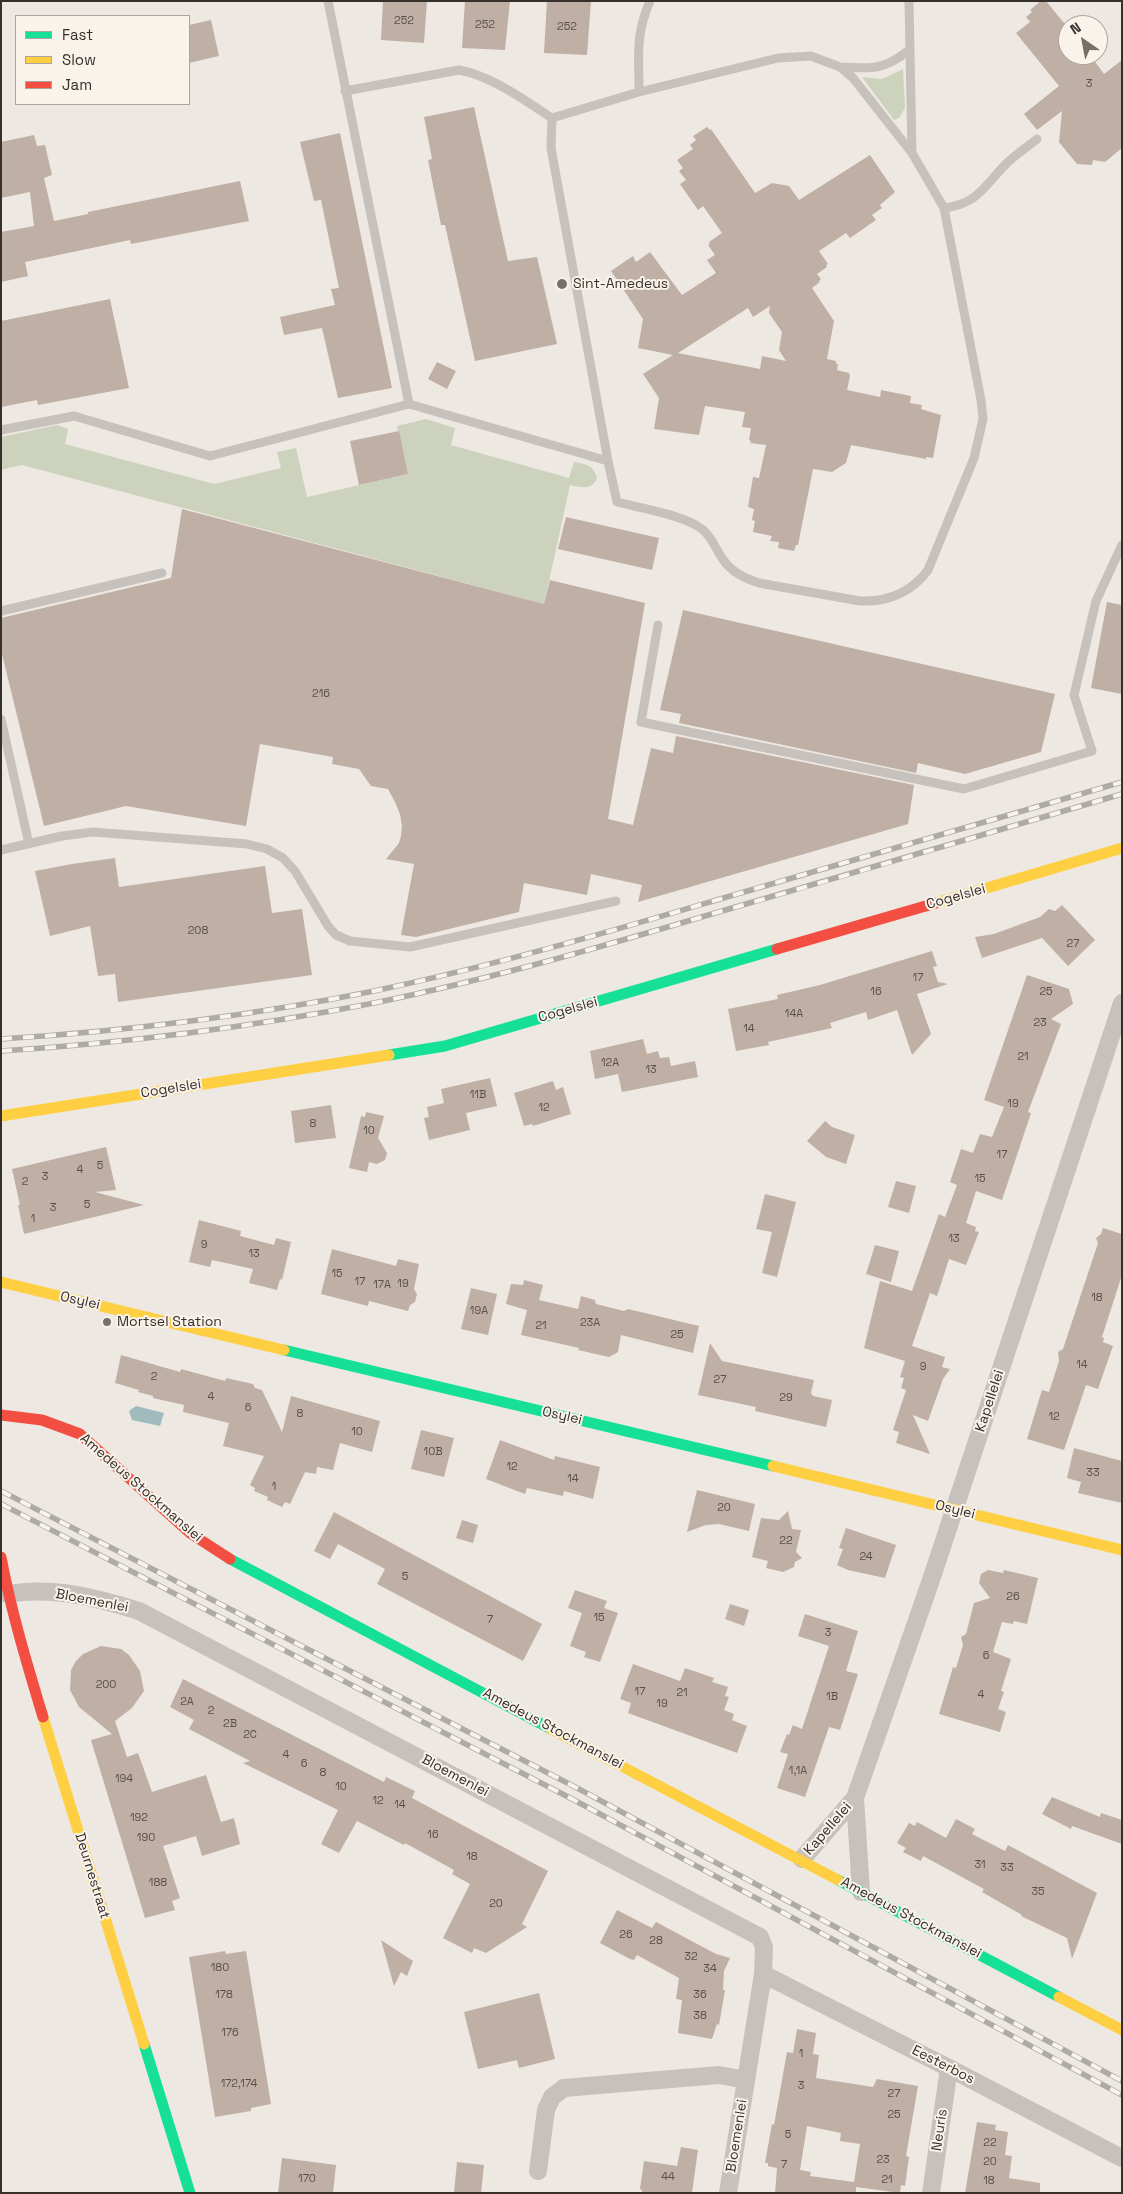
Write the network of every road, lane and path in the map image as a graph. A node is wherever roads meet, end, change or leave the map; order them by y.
1 (328, 1) edge
2 (650, 1) edge
3 (909, 1) edge
4 (909, 50) junction
5 (840, 67) junction
6 (345, 92) junction
7 (639, 92) junction
8 (552, 118) junction
9 (1037, 139) dead end
10 (912, 153) junction
11 (944, 208) junction
12 (409, 404) junction
13 (1, 430) edge
14 (608, 461) junction
15 (1122, 545) edge
16 (162, 572) dead end
17 (1, 611) edge
18 (658, 625) dead end
19 (1, 719) edge
20 (29, 844) junction
21 (1122, 848) edge
22 (1, 850) edge
23 (616, 901) dead end
24 (1122, 1003) edge
25 (1, 1116) edge
26 (1, 1282) edge
27 (1, 1415) edge
28 (954, 1510) junction
29 (1122, 1550) edge
30 (1, 1557) edge
31 (8, 1594) junction
32 (855, 1798) junction
33 (802, 1860) junction
34 (861, 1892) junction
35 (763, 1974) junction
36 (1122, 2030) edge
37 (949, 2068) junction
38 (746, 2080) junction
39 (1122, 2158) edge
40 (538, 2171) dead end
41 (190, 2193) edge
42 (728, 2193) edge
43 (931, 2193) edge

1 - 6 lane
2 - 7 lane
3 - 4 lane
4 - 5 lane
4 - 10 lane
5 - 7 lane
5 - 10 lane
6 - 8 lane
6 - 12 lane
7 - 8 lane
8 - 14 lane
9 - 11 lane
10 - 11 lane
11 - 14 lane
12 - 13 lane
12 - 14 lane
15 - 18 lane
16 - 17 lane
19 - 20 lane
20 - 22 lane
20 - 23 lane
21 - 25 street, Cogelslei
24 - 28 street, Kapellelei
26 - 28 street, Osylei
27 - 33 street, Amedeus Stockmanslei
28 - 29 street, Osylei
28 - 32 street, Kapellelei
30 - 31 street, Deurnestraat
31 - 35 street, Bloemenlei
31 - 41 street, Deurnestraat
32 - 33 street, Kapellelei
32 - 34 street, Kapellelei
33 - 34 street, Amedeus Stockmanslei
34 - 36 street, Amedeus Stockmanslei
35 - 37 street, Eesterbos
35 - 38 street, Bloemenlei
37 - 39 street, Eesterbos
37 - 43 street, Neuris
38 - 40 street, Bloemenlei
38 - 42 street, Bloemenlei

